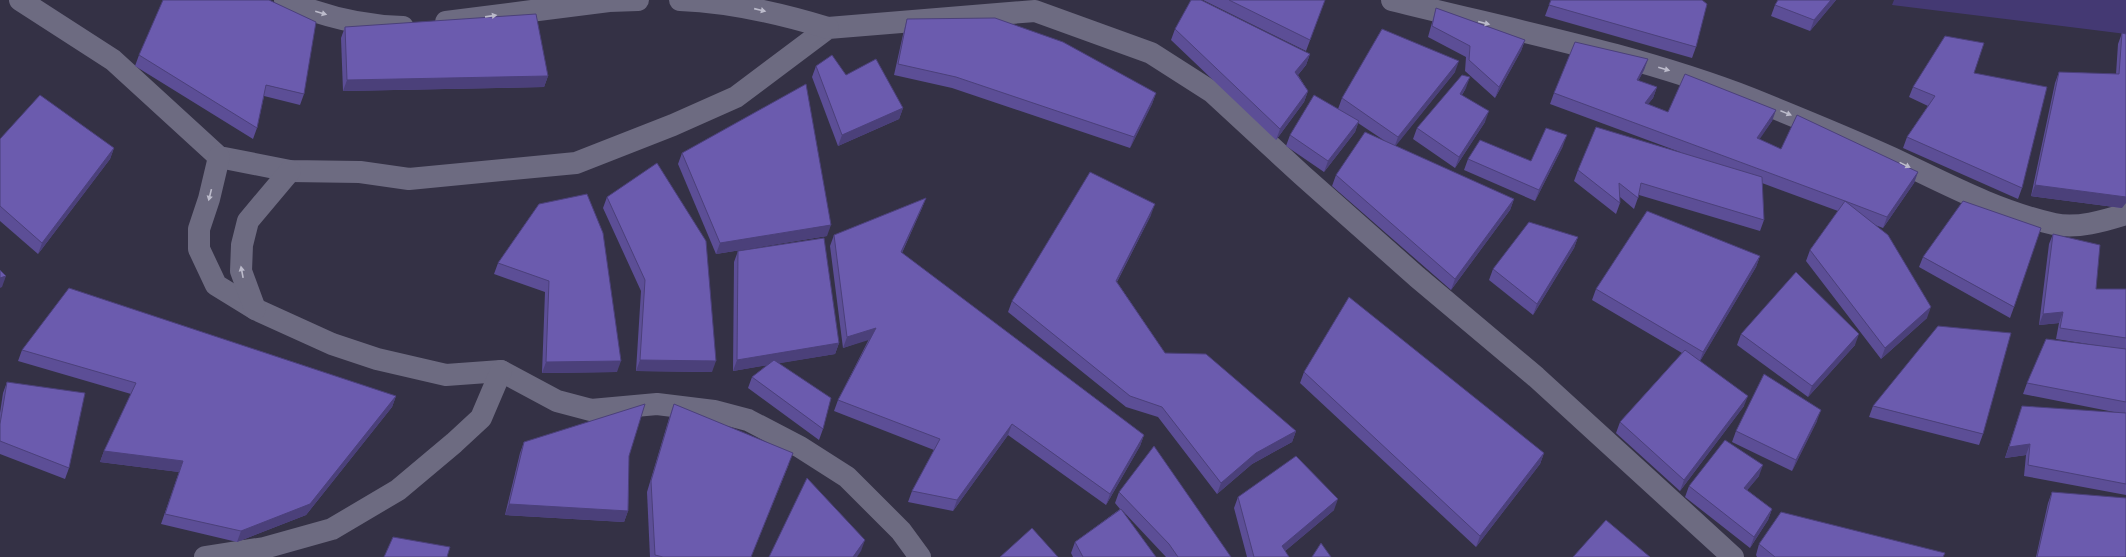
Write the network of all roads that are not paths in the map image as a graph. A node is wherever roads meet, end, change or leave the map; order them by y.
1 (20, 0) edge
2 (284, 0) edge
3 (638, 0) edge
4 (680, 0) edge
5 (1392, 0) edge
6 (1038, 5) edge
7 (828, 28) junction
8 (219, 157) junction
9 (290, 171) junction
10 (2126, 214) edge
11 (255, 308) junction
12 (501, 371) junction
13 (205, 557) edge
14 (920, 557) edge
15 (1733, 557) edge

1 - 8 street
2 -> 3 street
4 -> 7 street
5 -> 10 street
6 - 7 street
6 - 15 street
7 - 9 street
8 - 9 street
8 -> 11 street
11 -> 9 street
11 - 12 street
12 - 13 street
12 - 14 street

